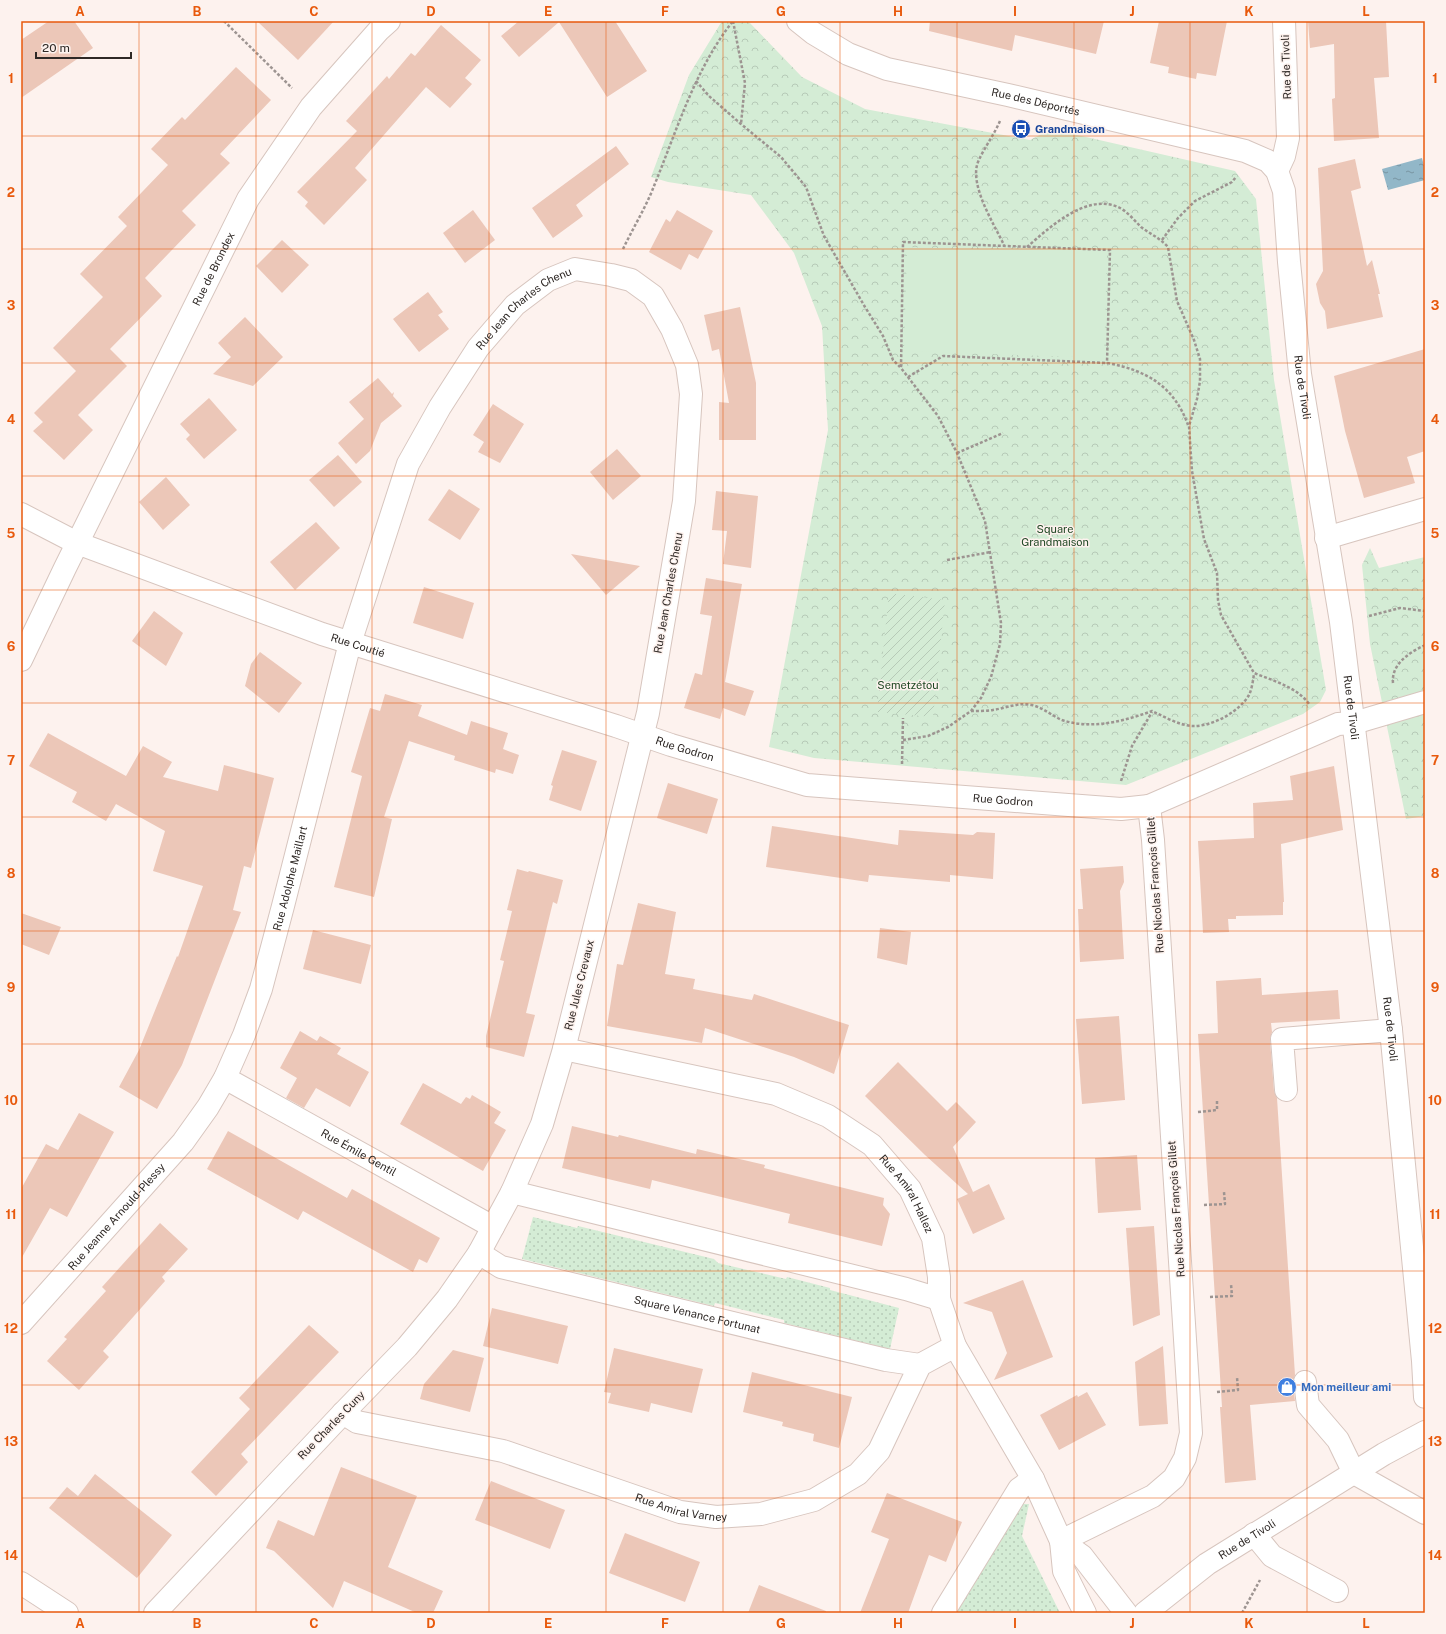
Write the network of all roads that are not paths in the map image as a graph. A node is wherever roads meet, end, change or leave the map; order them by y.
1 (389, 21) edge
2 (798, 21) edge
3 (1284, 21) edge
4 (1278, 171) junction
5 (1425, 509) edge
6 (21, 514) edge
7 (1326, 538) junction
8 (77, 543) junction
9 (350, 643) junction
10 (21, 660) edge
11 (1425, 702) edge
12 (1354, 723) junction
13 (642, 735) junction
14 (1149, 806) junction
15 (1391, 1030) junction
16 (564, 1048) junction
17 (225, 1078) junction
18 (1286, 1090) dead end
19 (208, 1107) joint
20 (512, 1192) junction
21 (493, 1227) junction
22 (479, 1253) junction
23 (939, 1299) junction
24 (21, 1323) edge
25 (955, 1346) junction
26 (920, 1365) junction
27 (1305, 1382) dead end
28 (1425, 1385) edge
29 (343, 1413) junction
30 (1425, 1432) edge
31 (1354, 1473) junction
32 (1033, 1479) junction
33 (1425, 1513) edge
34 (1254, 1534) junction
35 (1061, 1541) junction
36 (21, 1583) edge
37 (1337, 1591) dead end
38 (67, 1613) edge
39 (155, 1613) edge
40 (943, 1613) edge
41 (1085, 1613) edge
42 (1126, 1613) edge
43 (1145, 1613) edge

1 - 8 street, Rue de Brondex
2 - 4 street, Rue des Déportés
3 - 4 street, Rue de Tivoli
4 - 7 street, Rue de Tivoli
5 - 7 street
6 - 8 street, Rue Coutié
7 - 12 street, Rue de Tivoli
8 - 9 street, Rue Coutié
8 - 10 street, Rue de Brondex
9 - 13 street, Rue Coutié
9 - 13 street, Rue Jean Charles Chenu
9 - 17 street, Rue Adolphe Maillart
11 - 12 street, Rue Godron
12 - 14 street, Rue Godron
12 - 15 street, Rue de Tivoli
13 - 14 street, Rue Godron
13 - 16 street, Rue Jules Crevaux
14 - 35 street, Rue Nicolas François Gillet
15 - 18 street
15 - 28 street, Rue de Tivoli
16 - 20 street, Rue Jules Crevaux
16 - 23 street, Rue Amiral Hallez
17 - 19 street, Rue Adolphe Maillart
17 - 21 street, Rue Émile Gentil
19 - 24 street, Rue Jeanne Arnould-Plessy
20 - 21 street, Rue Jules Crevaux
20 - 23 street
21 - 22 street, Rue Charles Cuny
22 - 26 street, Square Venance Fortunat
22 - 29 street, Rue Charles Cuny
23 - 25 street, Rue Amiral Hallez
25 - 26 street
25 - 32 street, Rue Amiral Hallez
26 - 29 street, Rue Amiral Varney
27 - 31 street
29 - 39 street, Rue Charles Cuny
30 - 31 street, Rue de Tivoli
31 - 33 street
31 - 34 street, Rue de Tivoli
32 - 35 street, Rue Amiral Hallez
32 - 40 street
34 - 37 street
34 - 43 street, Rue de Tivoli
35 - 41 street, Rue Amiral Hallez
35 - 42 street
36 - 38 street

